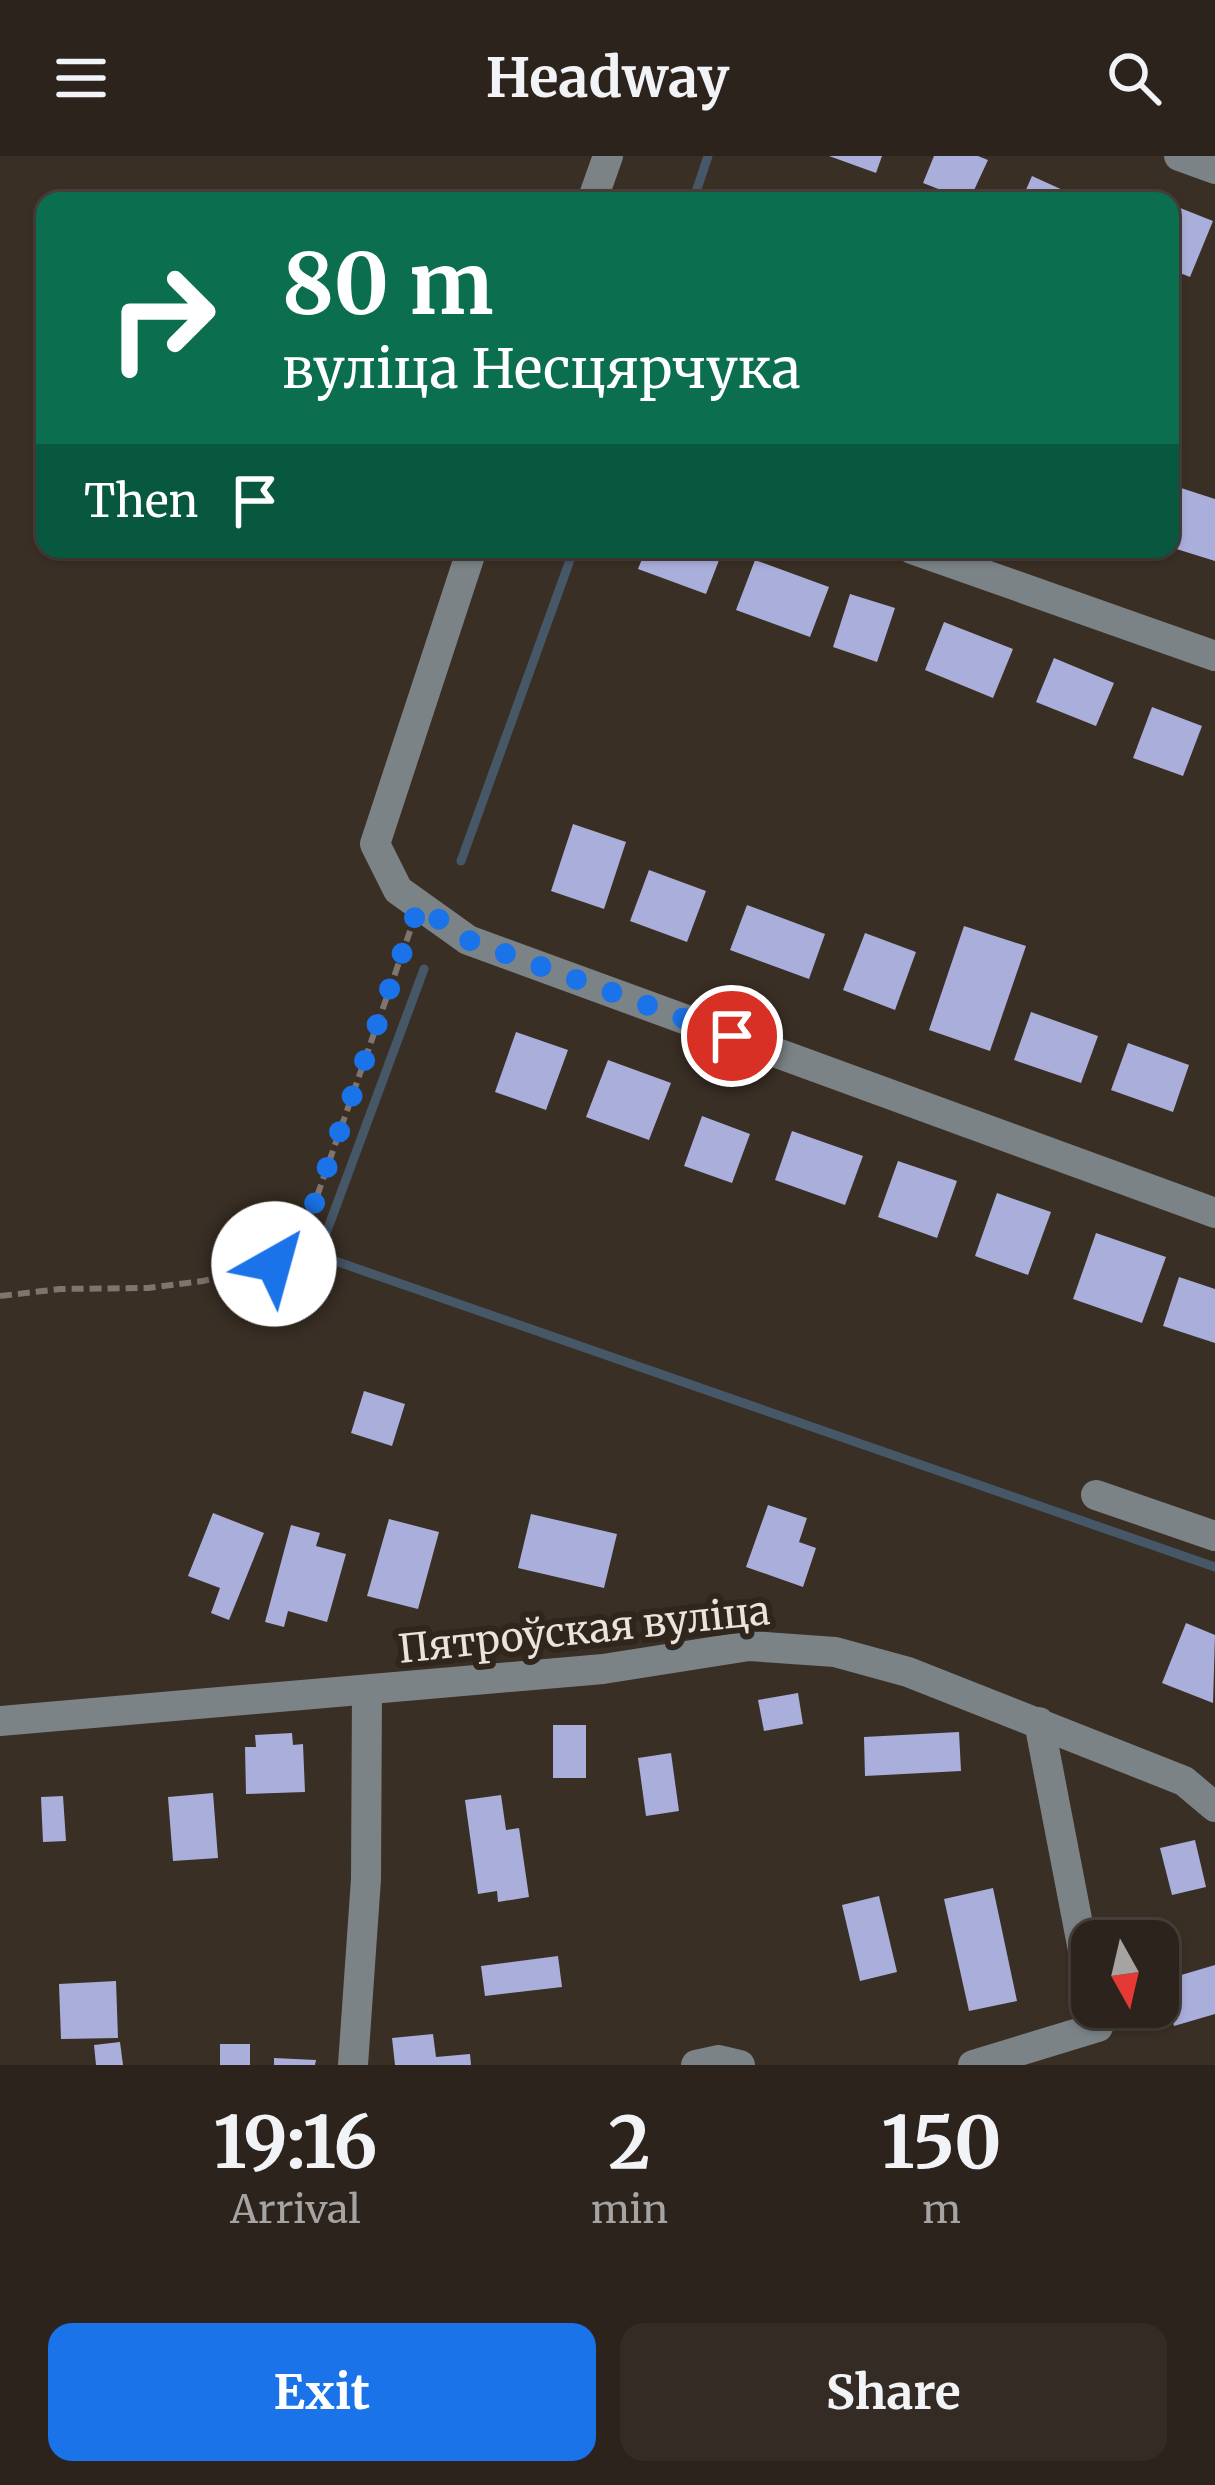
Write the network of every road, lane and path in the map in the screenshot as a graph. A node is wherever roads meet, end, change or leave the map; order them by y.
1 (608, 156) edge
2 (1179, 156) edge
3 (1215, 169) edge
4 (595, 192) edge
5 (469, 558) edge
6 (937, 558) edge
7 (1215, 656) edge
8 (419, 905) junction
9 (1215, 1213) edge
10 (0, 1297) edge
11 (1096, 1496) dead end
12 (1215, 1536) edge
13 (367, 1690) junction
14 (0, 1721) edge
15 (1039, 1722) junction
16 (1215, 1807) edge
17 (1077, 1920) edge
18 (1092, 2028) edge
19 (353, 2065) edge
20 (696, 2065) edge
21 (740, 2065) edge
22 (973, 2065) edge

1 - 4 street
2 - 3 street
5 - 8 street
6 - 7 street
8 - 9 street
8 - 10 path
11 - 12 street
13 - 14 street, Пятроўская вуліца
13 - 15 street, Пятроўская вуліца
13 - 19 street
15 - 16 street, Пятроўская вуліца
15 - 17 street
18 - 22 street
20 - 21 street

